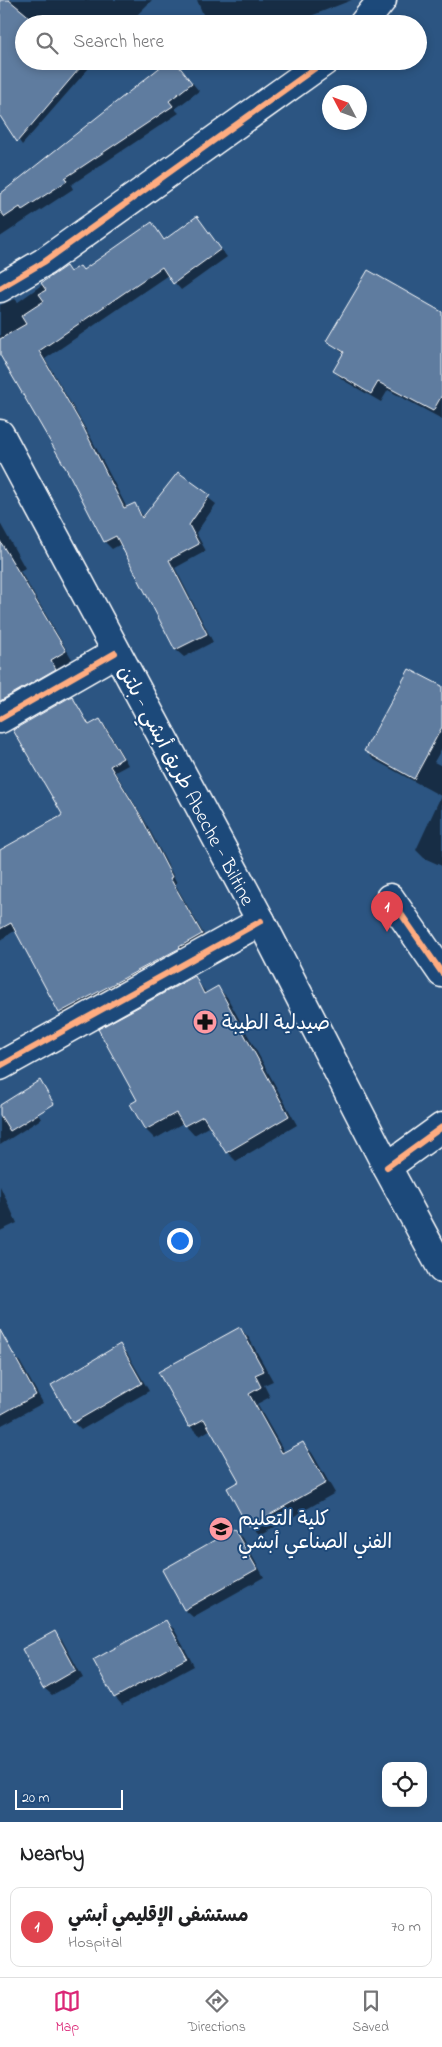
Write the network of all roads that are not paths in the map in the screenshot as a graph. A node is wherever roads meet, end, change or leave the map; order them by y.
1 (382, 0) edge
2 (370, 15) edge
3 (312, 70) edge
4 (0, 288) edge
5 (0, 434) edge
6 (116, 653) junction
7 (0, 719) edge
8 (390, 898) dead end
9 (260, 921) junction
10 (442, 973) edge
11 (0, 1066) edge
12 (442, 1127) edge
13 (387, 1167) junction
14 (442, 1269) edge

1 - 2 street
3 - 4 street
5 - 6 street, طريق أبشي - بلتن Abeche - Biltine
6 - 7 street
6 - 9 street, طريق أبشي - بلتن Abeche - Biltine
8 - 10 street
9 - 11 street
9 - 13 street, طريق أبشي - بلتن Abeche - Biltine
12 - 13 street
13 - 14 street, طريق أبشي - بلتن Abeche - Biltine

